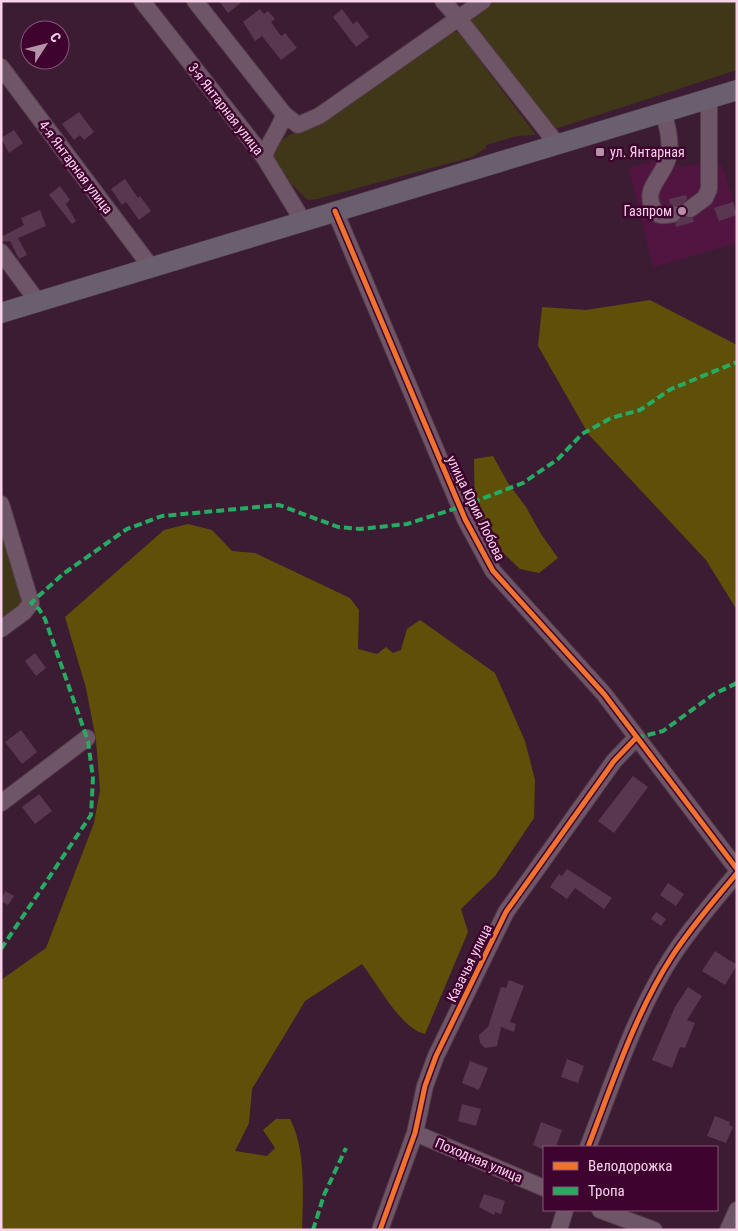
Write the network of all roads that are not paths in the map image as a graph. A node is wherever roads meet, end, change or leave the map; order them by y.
1 (142, 1) edge
2 (195, 1) edge
3 (443, 1) edge
4 (483, 1) edge
5 (459, 18) junction
6 (1, 67) edge
7 (737, 90) edge
8 (709, 98) junction
9 (663, 112) junction
10 (284, 114) junction
11 (556, 144) junction
12 (264, 157) junction
13 (690, 209) dead end
14 (335, 211) junction
15 (672, 214) dead end
16 (303, 221) junction
17 (1, 252) edge
18 (152, 267) junction
19 (38, 302) junction
20 (1, 313) edge
21 (1, 504) edge
22 (1, 630) edge
23 (87, 738) dead end
24 (636, 738) junction
25 (1, 803) edge
26 (737, 869) edge
27 (737, 873) edge
28 (415, 1133) junction
29 (588, 1146) edge
30 (543, 1188) edge
31 (737, 1210) edge
32 (565, 1211) edge
33 (603, 1211) edge
34 (380, 1230) edge
35 (559, 1230) edge
36 (654, 1230) edge
37 (728, 1230) edge

1 - 12 street, 3-я Янтарная улица
2 - 10 street
3 - 5 street
4 - 5 street
5 - 10 street
5 - 11 street
6 - 18 street, 4-я Янтарная улица
7 - 8 main road
8 - 9 main road
8 - 13 street
9 - 11 main road
9 - 15 street
10 - 12 street
11 - 14 main road
12 - 16 street, 3-я Янтарная улица
14 - 16 main road
14 - 24 street, улица Юрия Лобова
16 - 18 main road
17 - 19 street
18 - 19 main road
19 - 20 main road
21 - 22 street
23 - 25 street
24 - 26 street, улица Юрия Лобова
24 - 28 street, Казачья улица
27 - 29 street
28 - 30 street, Походная улица
28 - 34 street, Казачья улица
31 - 37 street
32 - 35 street
33 - 36 street

